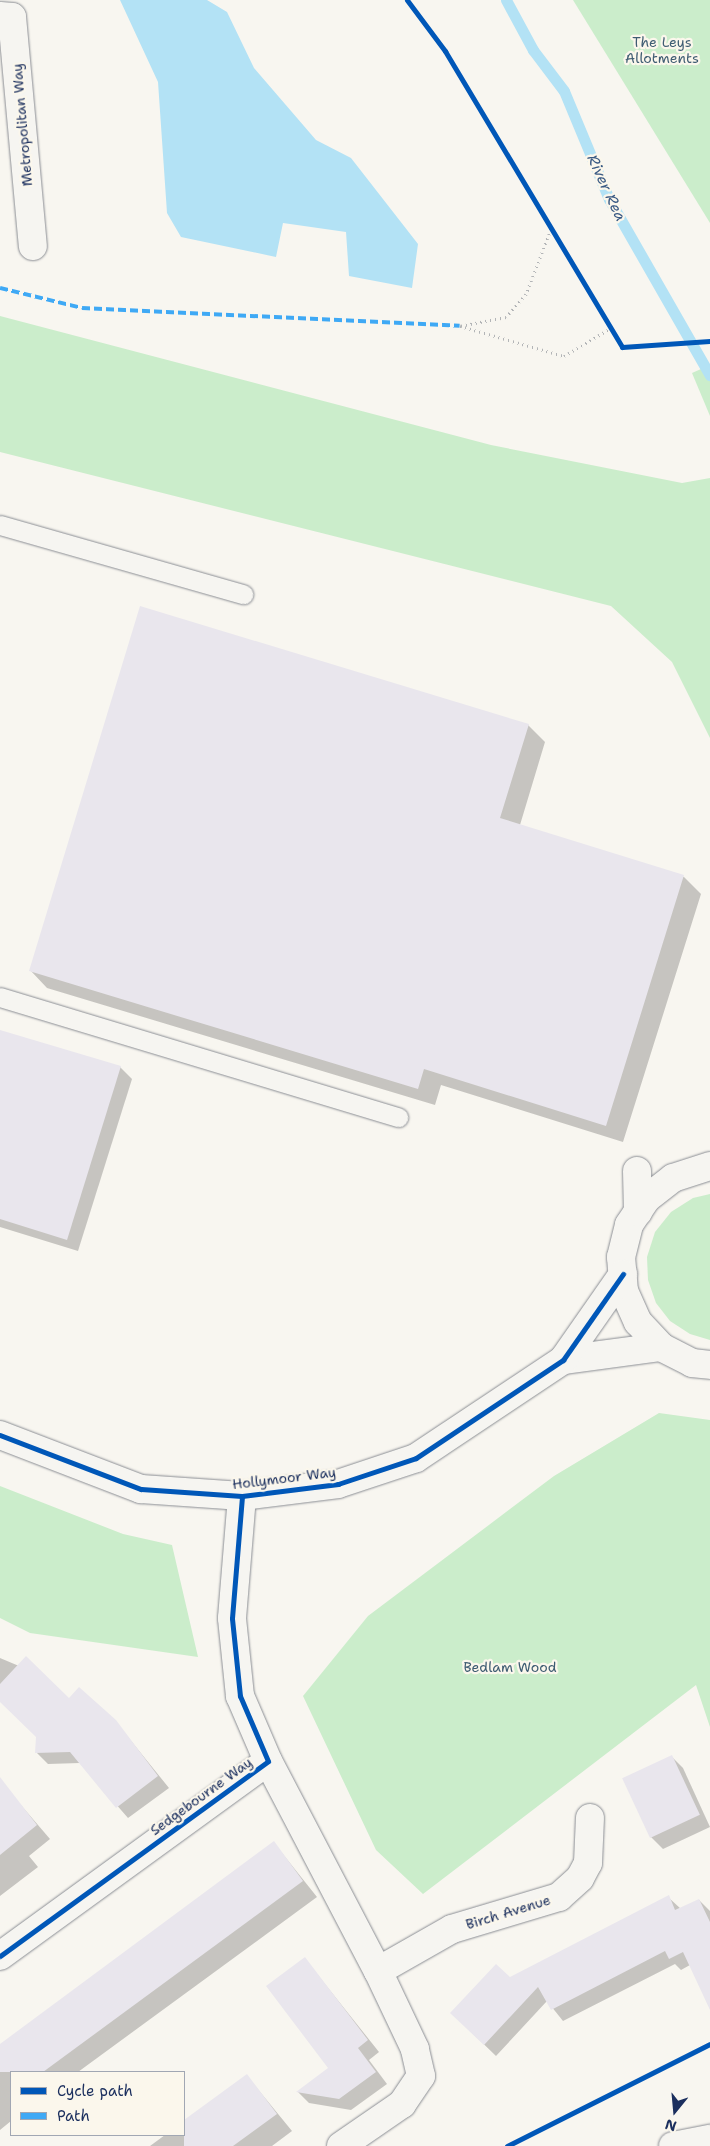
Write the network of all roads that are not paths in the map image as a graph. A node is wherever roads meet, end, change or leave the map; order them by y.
1 (0, 16) edge
2 (33, 246) dead end
3 (0, 525) edge
4 (242, 594) dead end
5 (0, 997) edge
6 (398, 1117) dead end
7 (700, 1162) edge
8 (637, 1171) dead end
9 (638, 1212) junction
10 (622, 1274) junction
11 (661, 1347) junction
12 (563, 1360) junction
13 (710, 1365) edge
14 (0, 1435) edge
15 (242, 1496) junction
16 (268, 1761) junction
17 (590, 1818) dead end
18 (0, 1956) edge
19 (378, 1971) junction
20 (710, 2139) edge
21 (341, 2146) edge
22 (673, 2146) edge

1 - 2 street, Metropolitan Way
3 - 4 lane
5 - 6 lane
7 - 9 street
8 - 9 street
9 - 10 street
10 - 11 street
10 - 12 street, Hollymoor Way
11 - 12 street, Hollymoor Way
11 - 13 street
12 - 15 street, Hollymoor Way
14 - 15 street, Hollymoor Way
15 - 16 street, Sedgebourne Way
16 - 18 street, Sedgebourne Way
16 - 19 street
17 - 19 street, Birch Avenue
19 - 21 street
20 - 22 street

